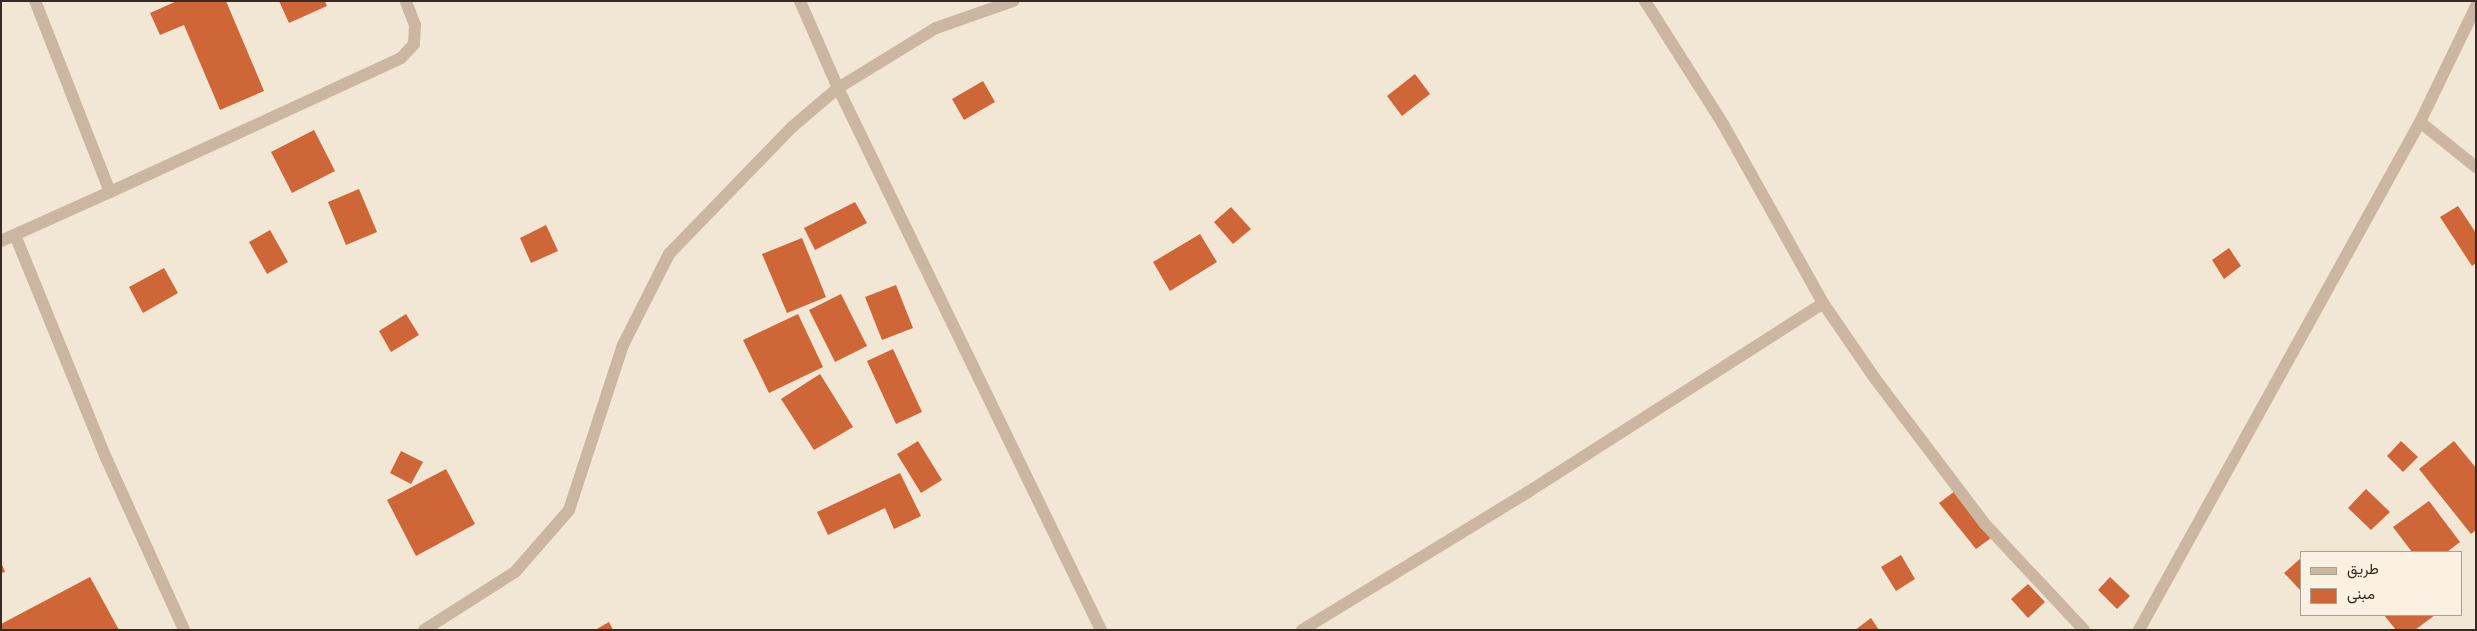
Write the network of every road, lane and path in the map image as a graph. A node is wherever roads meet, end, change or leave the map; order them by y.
1 (35, 1) edge
2 (406, 1) edge
3 (800, 1) edge
4 (1013, 1) edge
5 (1645, 1) edge
6 (2476, 6) edge
7 (838, 88) junction
8 (2420, 122) junction
9 (2476, 168) edge
10 (110, 192) junction
11 (15, 235) junction
12 (1, 242) edge
13 (1823, 303) junction
14 (184, 630) edge
15 (424, 630) edge
16 (1101, 630) edge
17 (1302, 630) edge
18 (2084, 630) edge
19 (2139, 630) edge

1 - 10 street
2 - 10 street
3 - 7 street
4 - 7 street
5 - 13 street
6 - 8 street
7 - 15 street
7 - 16 street
8 - 9 street
8 - 19 street
10 - 11 street
11 - 12 street
11 - 14 street
13 - 17 street
13 - 18 street

